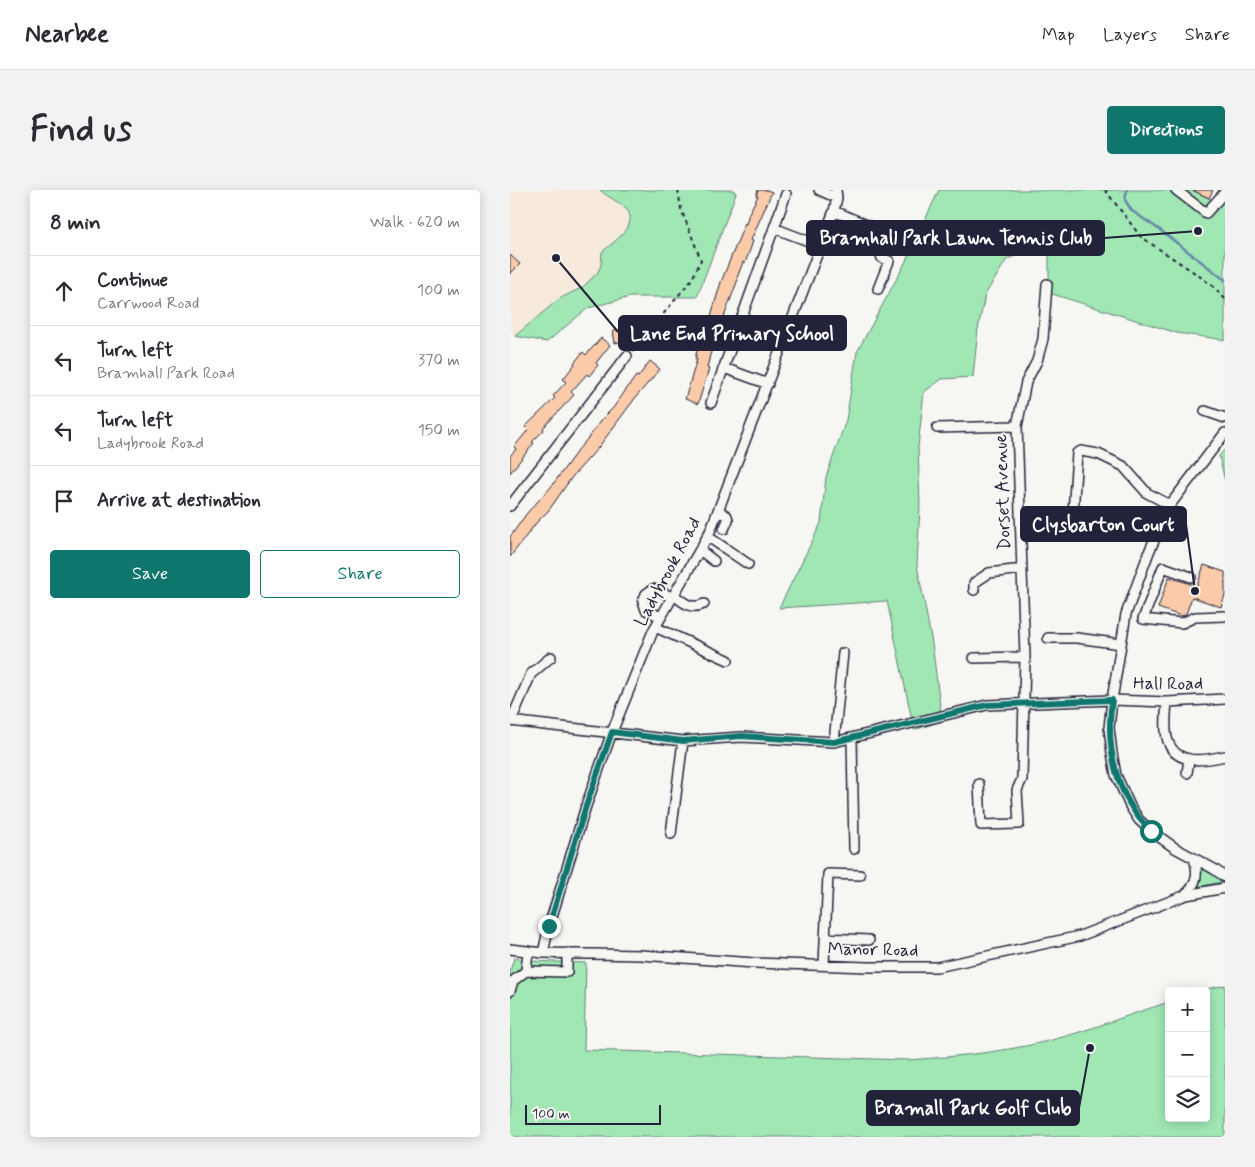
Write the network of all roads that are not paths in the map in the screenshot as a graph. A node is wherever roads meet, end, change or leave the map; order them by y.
1 (819, 190) edge
2 (1176, 190) edge
3 (1225, 192) edge
4 (786, 194) dead end
5 (836, 194) edge
6 (834, 211) junction
7 (774, 228) junction
8 (821, 246) junction
9 (1047, 284) dead end
10 (878, 290) dead end
11 (627, 356) road end
12 (724, 368) junction
13 (768, 384) junction
14 (711, 404) dead end
15 (1205, 411) dead end
16 (1225, 418) edge
17 (1017, 426) junction
18 (937, 428) dead end
19 (1225, 433) edge
20 (1170, 505) junction
21 (510, 506) edge
22 (718, 510) junction
23 (1073, 514) dead end
24 (724, 529) dead end
25 (707, 536) junction
26 (700, 550) junction
27 (714, 561) dead end
28 (748, 564) dead end
29 (1022, 569) junction
30 (1191, 577) dead end
31 (1136, 587) junction
32 (974, 590) dead end
33 (1153, 593) junction
34 (673, 596) junction
35 (704, 604) dead end
36 (1225, 616) edge
37 (661, 617) junction
38 (656, 628) junction
39 (1048, 638) dead end
40 (1121, 644) junction
41 (843, 653) dead end
42 (551, 657) dead end
43 (1025, 657) junction
44 (974, 658) dead end
45 (728, 660) dead end
46 (1225, 699) edge
47 (1112, 700) junction
48 (1167, 702) junction
49 (1025, 703) junction
50 (511, 721) edge
51 (612, 732) junction
52 (852, 739) junction
53 (683, 741) junction
54 (834, 742) junction
55 (1225, 756) edge
56 (1189, 759) junction
57 (1187, 773) dead end
58 (979, 784) dead end
59 (671, 834) dead end
60 (854, 849) dead end
61 (1194, 858) junction
62 (860, 875) dead end
63 (1225, 877) edge
64 (1225, 888) edge
65 (1186, 895) junction
66 (825, 938) junction
67 (869, 940) dead end
68 (510, 949) edge
69 (528, 951) junction
70 (543, 953) junction
71 (567, 953) junction
72 (824, 965) junction
73 (526, 971) junction
74 (510, 992) edge

1 - 5 street
2 - 3 street
4 - 7 street
5 - 6 street, Ladybrook Road
6 - 8 street, Ladybrook Road
6 - 10 street
7 - 8 street
7 - 12 street
8 - 13 street, Ladybrook Road
9 - 17 street, Dorset Avenue
11 - 21 street
12 - 13 street
12 - 14 street
13 - 22 street, Ladybrook Road
15 - 16 street
17 - 18 street
17 - 29 street, Dorset Avenue
19 - 20 street
20 - 23 street
20 - 31 street
22 - 24 street
22 - 25 street, Ladybrook Road
25 - 26 street, Ladybrook Road
25 - 28 street
26 - 27 street
26 - 34 street, Ladybrook Road
29 - 32 street
29 - 43 street, Dorset Avenue
30 - 33 street
31 - 33 street
31 - 40 street
33 - 36 street
34 - 35 street
34 - 37 street, Ladybrook Road
34 - 37 street
37 - 38 street, Ladybrook Road
38 - 45 street
38 - 51 street, Ladybrook Road
39 - 40 street
40 - 47 street
41 - 54 street
42 - 50 street
43 - 44 street
43 - 49 street, Dorset Avenue
46 - 48 street, Hall Road
47 - 48 street, Hall Road
47 - 49 street, Hall Road
47 - 61 street
48 - 56 street
49 - 52 street, Hall Road
49 - 58 street, Dorset Avenue
50 - 51 street, Hall Road
51 - 53 street, Hall Road
51 - 70 street, Ladybrook Road
52 - 54 street, Hall Road
52 - 60 street
53 - 54 street, Hall Road
53 - 59 street
55 - 56 street
56 - 57 street
61 - 63 street
61 - 65 street
62 - 66 street
64 - 65 street, Manor Road
65 - 72 street, Manor Road
66 - 67 street
66 - 72 street
68 - 69 street, Manor Road
69 - 70 street, Manor Road
69 - 73 street
70 - 71 street, Manor Road
71 - 72 street, Manor Road
71 - 73 street
73 - 74 street

